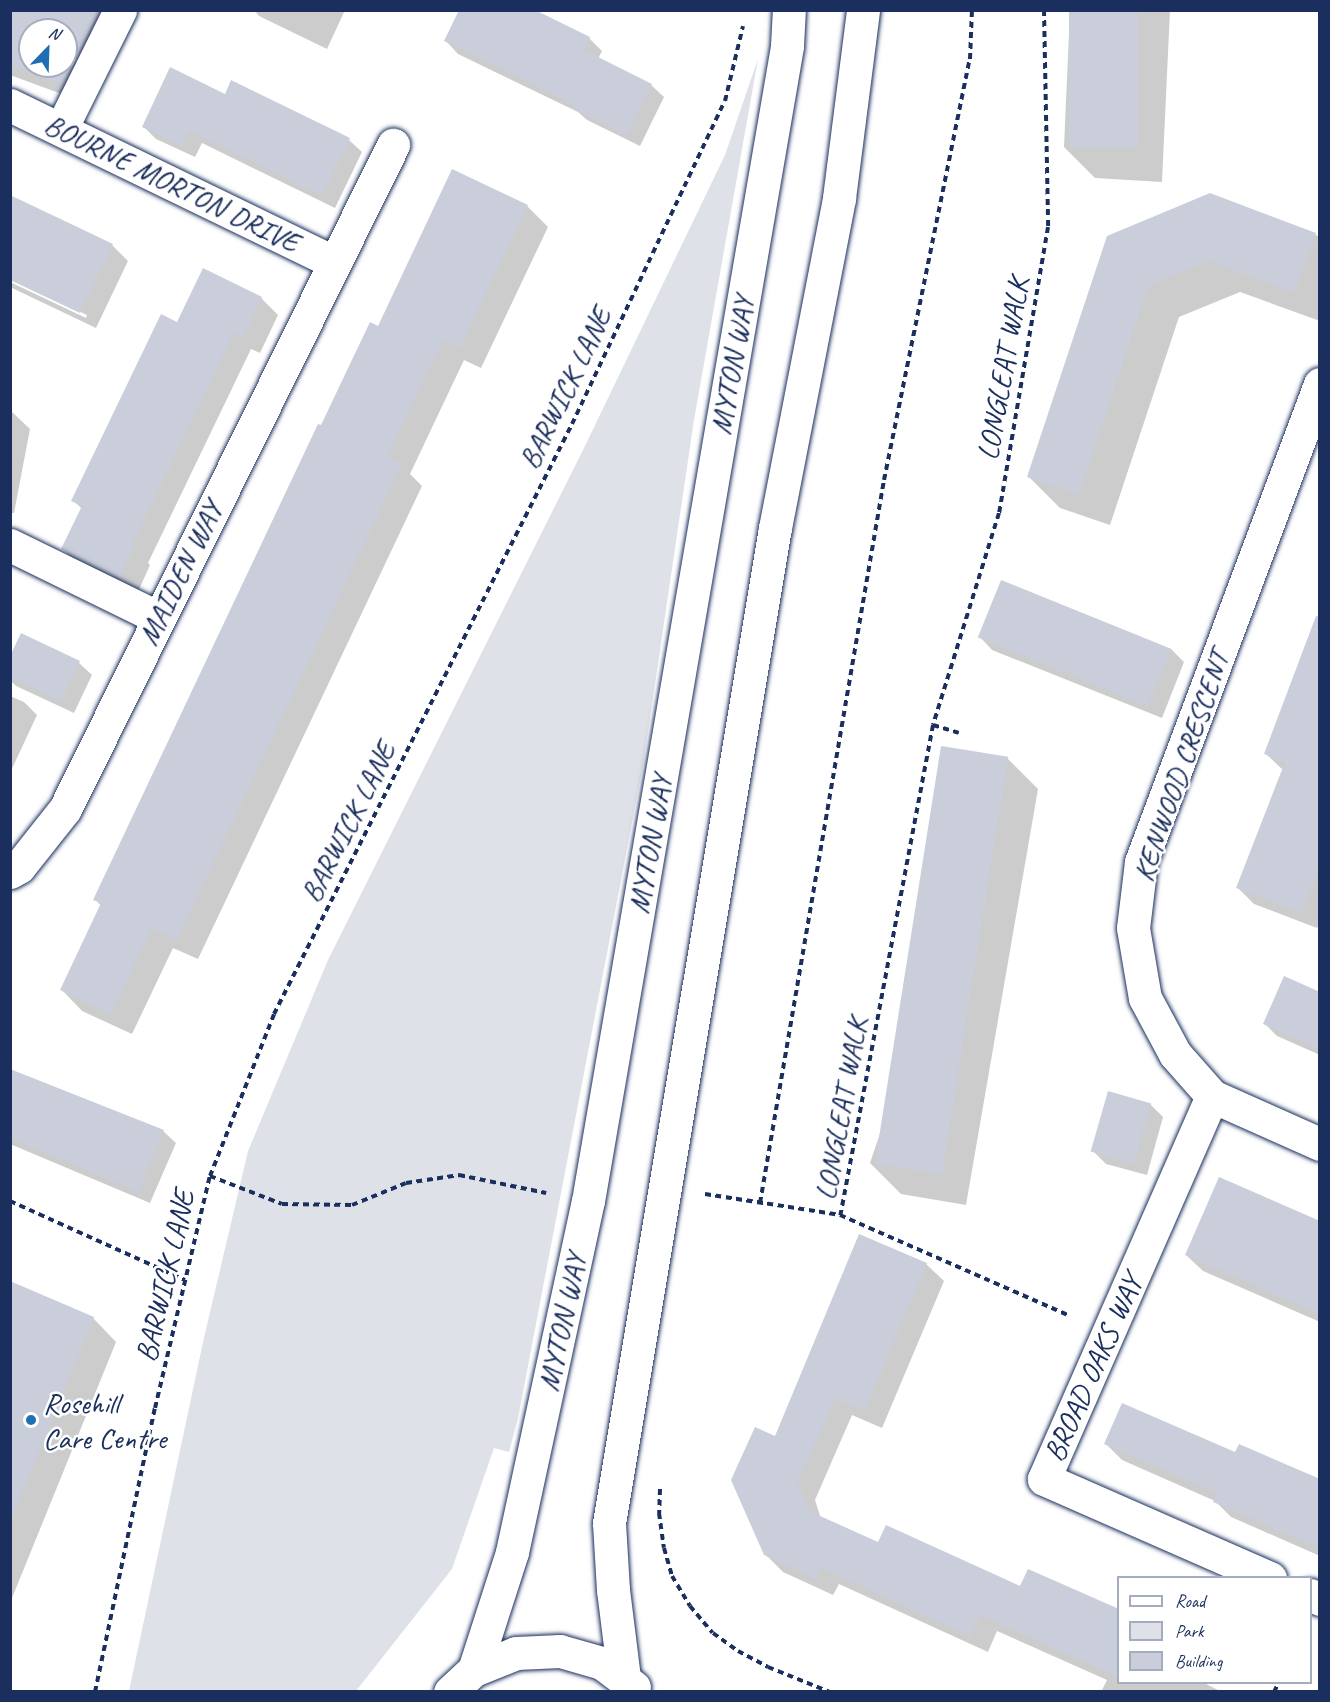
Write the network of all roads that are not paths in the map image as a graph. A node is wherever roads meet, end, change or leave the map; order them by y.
1 (120, 10) edge
2 (789, 10) edge
3 (863, 10) edge
4 (10, 105) edge
5 (61, 129) junction
6 (393, 145) dead end
7 (333, 262) junction
8 (1320, 384) edge
9 (10, 545) edge
10 (159, 618) junction
11 (10, 872) edge
12 (1212, 1096) junction
13 (1320, 1144) edge
14 (1265, 1576) edge
15 (474, 1670) junction
16 (636, 1688) edge
17 (450, 1692) edge

1 - 5 street
2 - 15 street, MYTON WAY
3 - 16 street
4 - 5 street, BOURNE MORTON DRIVE
5 - 7 street, BOURNE MORTON DRIVE
6 - 7 street, MAIDEN WAY
7 - 10 street, MAIDEN WAY
8 - 12 street, KENWOOD CRESCENT
9 - 10 street
10 - 11 street, MAIDEN WAY
12 - 13 street, KENWOOD CRESCENT
12 - 14 street, BROAD OAKS WAY
15 - 16 street
15 - 17 street

